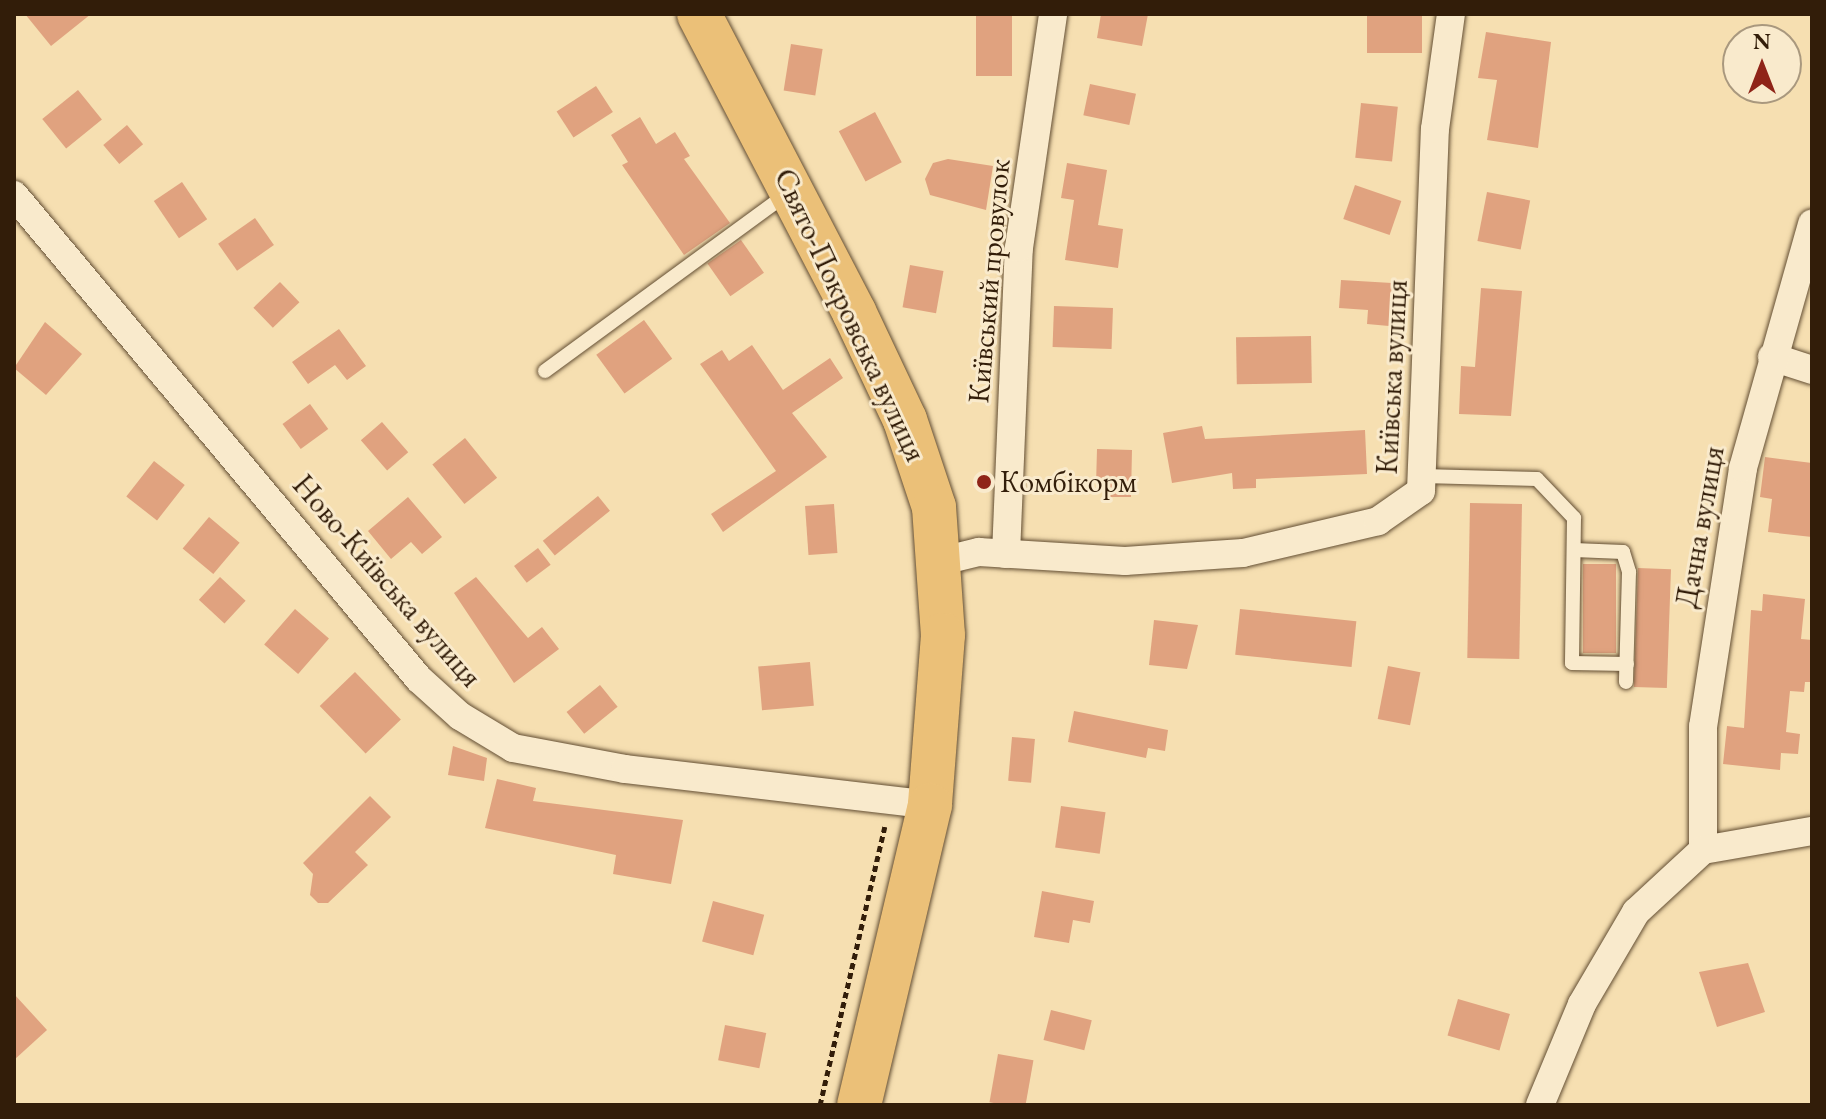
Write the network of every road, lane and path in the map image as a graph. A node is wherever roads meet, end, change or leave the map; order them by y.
1 (699, 14) edge
2 (1053, 14) edge
3 (1451, 14) edge
4 (794, 189) junction
5 (14, 195) edge
6 (1812, 224) edge
7 (1772, 357) junction
8 (1812, 370) edge
9 (545, 371) dead end
10 (1422, 476) junction
11 (1574, 550) junction
12 (1006, 554) junction
13 (942, 561) junction
14 (1627, 664) junction
15 (1626, 682) dead end
16 (911, 803) junction
17 (1812, 831) edge
18 (1703, 850) junction
19 (820, 1105) edge
20 (859, 1105) edge
21 (1540, 1105) edge

1 - 4 main road, Свято-Покровська вулиця
2 - 12 street, Київський провулок
3 - 10 street, Київська вулиця
4 - 9 lane
4 - 13 main road, Свято-Покровська вулиця
5 - 16 street, Ново-Київська вулиця
6 - 7 street, Дачна вулиця
7 - 8 street
7 - 18 street, Дачна вулиця
10 - 11 lane
10 - 12 street, Київська вулиця
11 - 14 lane
11 - 14 lane
12 - 13 street, Київська вулиця
13 - 16 main road, Свято-Покровська вулиця
14 - 15 lane
16 - 19 path
16 - 20 main road, Свято-Покровська вулиця
17 - 18 street
18 - 21 street

